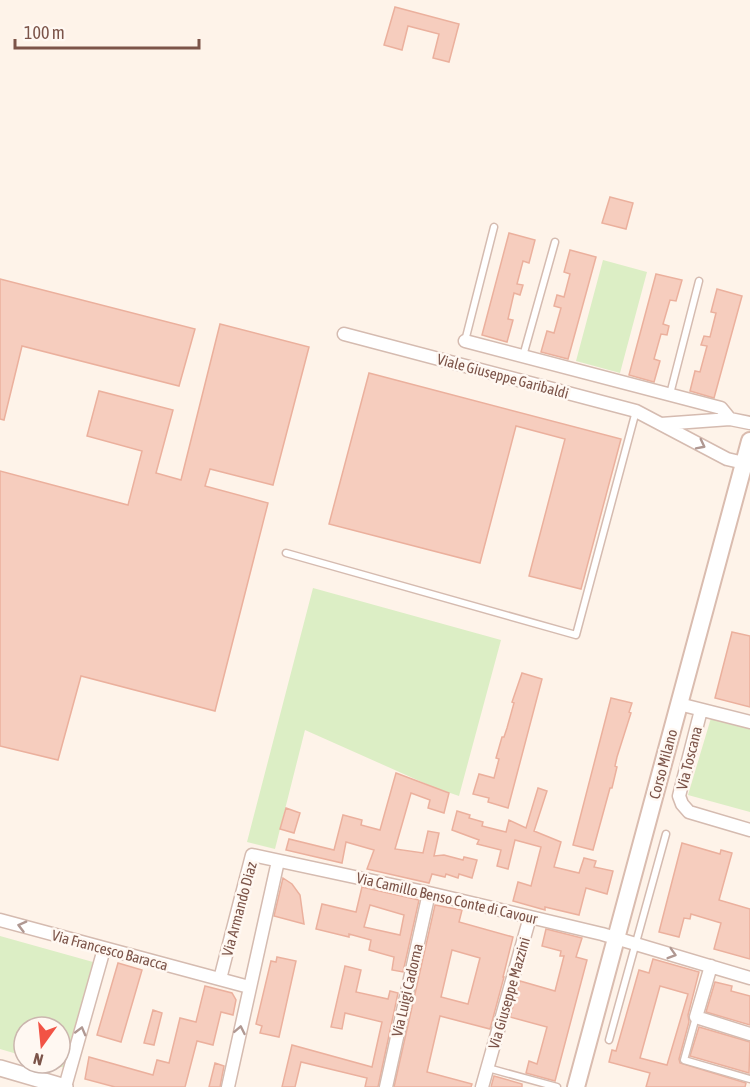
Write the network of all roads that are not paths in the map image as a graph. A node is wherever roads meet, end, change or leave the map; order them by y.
1 (495, 227) dead end
2 (555, 242) dead end
3 (699, 281) dead end
4 (344, 334) dead end
5 (465, 341) joint
6 (523, 356) junction
7 (670, 395) junction
8 (636, 411) junction
9 (730, 418) junction
10 (750, 423) edge
11 (660, 424) junction
12 (750, 441) edge
13 (744, 463) junction
14 (286, 553) dead end
15 (679, 704) junction
16 (701, 710) junction
17 (750, 723) edge
18 (750, 830) edge
19 (666, 834) dead end
20 (278, 861) junction
21 (429, 893) junction
22 (530, 917) junction
23 (0, 920) edge
24 (616, 937) junction
25 (637, 943) junction
26 (104, 949) junction
27 (711, 966) junction
28 (750, 978) edge
29 (220, 979) junction
30 (249, 987) junction
31 (696, 1017) junction
32 (750, 1034) edge
33 (609, 1040) dead end
34 (0, 1068) edge
35 (488, 1068) junction
36 (750, 1079) edge
37 (554, 1086) edge
38 (65, 1087) edge
39 (228, 1087) edge
40 (386, 1087) edge
41 (482, 1087) edge
42 (576, 1087) edge

1 - 5 lane, Viale Giuseppe Garibaldi
2 - 6 lane, Viale Giuseppe Garibaldi
3 - 7 lane
4 - 8 street, Viale Giuseppe Garibaldi
5 - 6 street, Viale Giuseppe Garibaldi
6 - 7 street, Viale Giuseppe Garibaldi
7 - 9 street, Viale Giuseppe Garibaldi
8 - 11 street, Viale Giuseppe Garibaldi
8 - 14 lane
9 - 10 street, Viale Giuseppe Garibaldi
9 - 11 street, Viale Giuseppe Garibaldi
11 -> 13 street, Viale Giuseppe Garibaldi
12 - 13 main road, Corso Milano
13 - 15 main road, Corso Milano
15 - 16 street
15 - 24 main road, Corso Milano
16 - 17 street
16 - 18 street, Via Toscana
19 - 25 lane
20 - 21 street, Via Camillo Benso Conte di Cavour
20 - 29 street, Via Armando Diaz
20 - 30 street, Via Armando Diaz
21 - 22 street, Via Camillo Benso Conte di Cavour
21 - 40 street, Via Luigi Cadorna
22 - 24 street, Via Camillo Benso Conte di Cavour
22 - 35 street, Via Giuseppe Mazzini
26 -> 23 street, Via Francesco Baracca
24 - 25 street, Via Camillo Benso Conte di Cavour
24 - 42 main road, Corso Milano
25 -> 27 street, Via Camillo Benso Conte di Cavour
25 - 33 lane
26 - 29 street, Via Francesco Baracca
38 -> 26 street
27 - 28 street, Via Camillo Benso Conte di Cavour
27 - 31 street
29 - 30 street
39 -> 30 street, Via Armando Diaz
31 - 32 street
31 - 36 lane
34 - 38 street
35 - 37 lane, Via Giuseppe Mazzini
35 - 41 street, Via Giuseppe Mazzini

